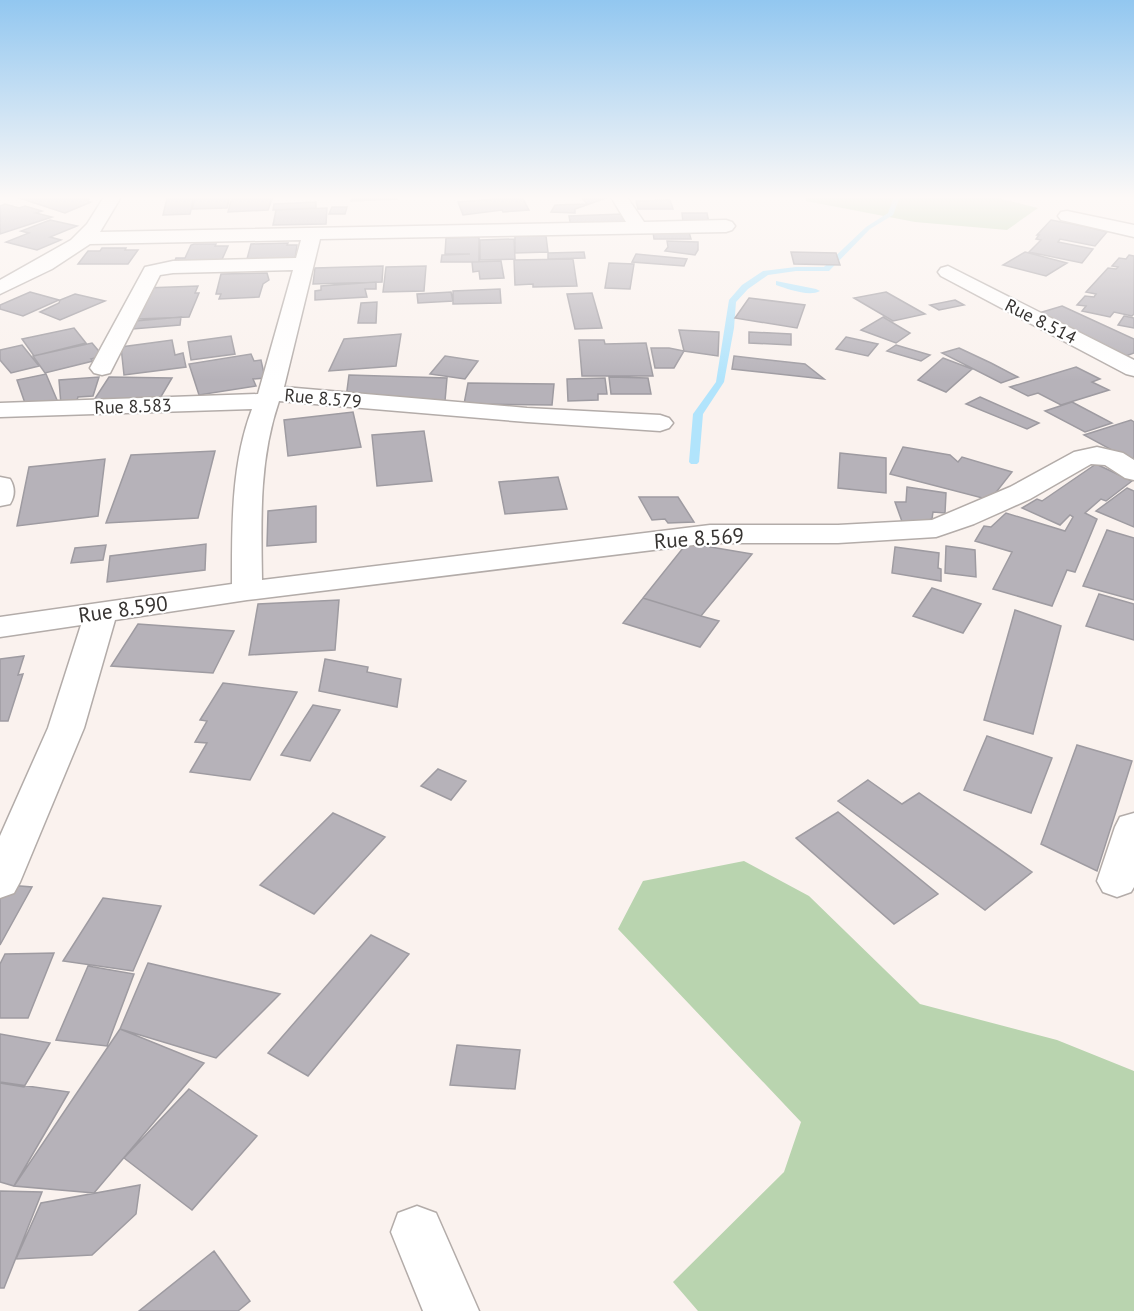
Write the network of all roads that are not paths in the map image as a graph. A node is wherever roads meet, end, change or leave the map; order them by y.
1 (53, 258) edge
2 (306, 258) edge
3 (305, 264) junction
4 (948, 272) dead end
5 (0, 288) edge
6 (102, 368) dead end
7 (1134, 369) edge
8 (269, 397) junction
9 (0, 410) edge
10 (660, 423) dead end
11 (1134, 472) edge
12 (0, 485) edge
13 (0, 498) edge
14 (247, 591) junction
15 (101, 613) junction
16 (0, 627) edge
17 (1134, 827) edge
18 (1117, 881) dead end
19 (0, 882) edge
20 (417, 1232) dead end
21 (451, 1311) edge

1 - 5 street
2 - 3 street, Rue 8.579
3 - 6 street
3 - 8 street, Rue 8.579
4 - 7 street, Rue 8.514
8 - 9 street, Rue 8.583
8 - 10 street, Rue 8.579
8 - 14 street
11 - 14 street, Rue 8.569
12 - 13 street
14 - 15 street, Rue 8.590
15 - 16 street, Rue 8.590
15 - 19 street
17 - 18 street
20 - 21 street

